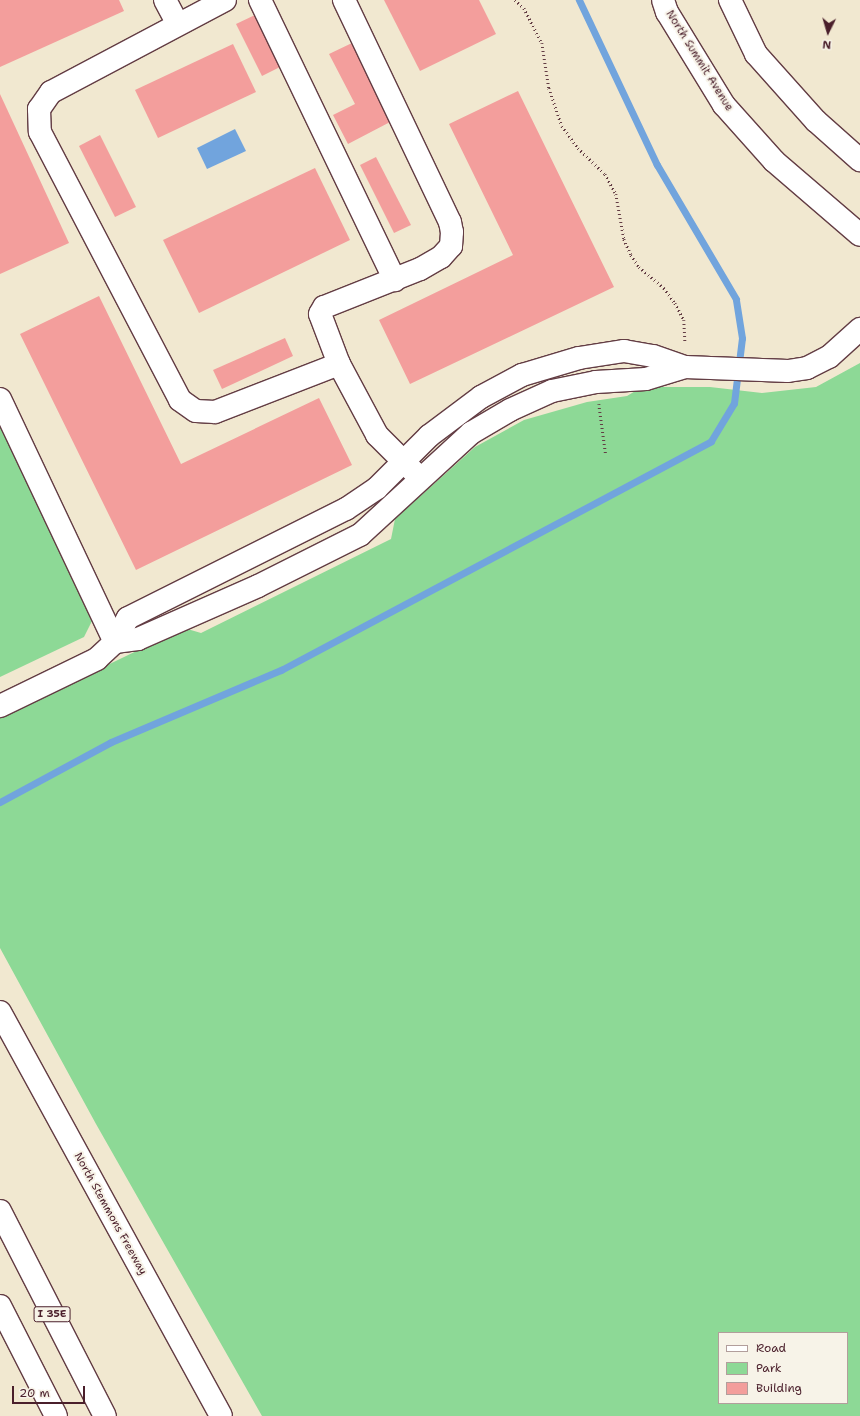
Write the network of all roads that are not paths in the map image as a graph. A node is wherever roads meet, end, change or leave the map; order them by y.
1 (166, 0) edge
2 (225, 0) edge
3 (260, 0) edge
4 (344, 0) edge
5 (663, 0) edge
6 (730, 0) edge
7 (178, 24) junction
8 (860, 160) edge
9 (860, 235) edge
10 (394, 280) junction
11 (860, 329) edge
12 (685, 357) junction
13 (339, 364) junction
14 (0, 399) edge
15 (403, 462) junction
16 (422, 480) junction
17 (115, 642) junction
18 (0, 706) edge
19 (0, 1012) edge
20 (0, 1211) edge
21 (0, 1306) edge
22 (56, 1416) edge
23 (105, 1416) edge
24 (221, 1416) edge

1 - 7 main road
2 - 7 main road
3 - 10 main road
4 - 10 main road
5 - 9 main road, North Summit Avenue
6 - 8 main road
7 - 13 main road
10 - 13 main road
11 - 12 main road
12 - 15 main road
12 - 16 main road
13 - 15 main road
14 - 17 main road
15 - 16 main road
15 - 17 main road
16 - 17 main road
17 - 18 main road
19 - 24 main road, North Stemmons Freeway
20 - 23 main road, I 35E
21 - 22 main road

